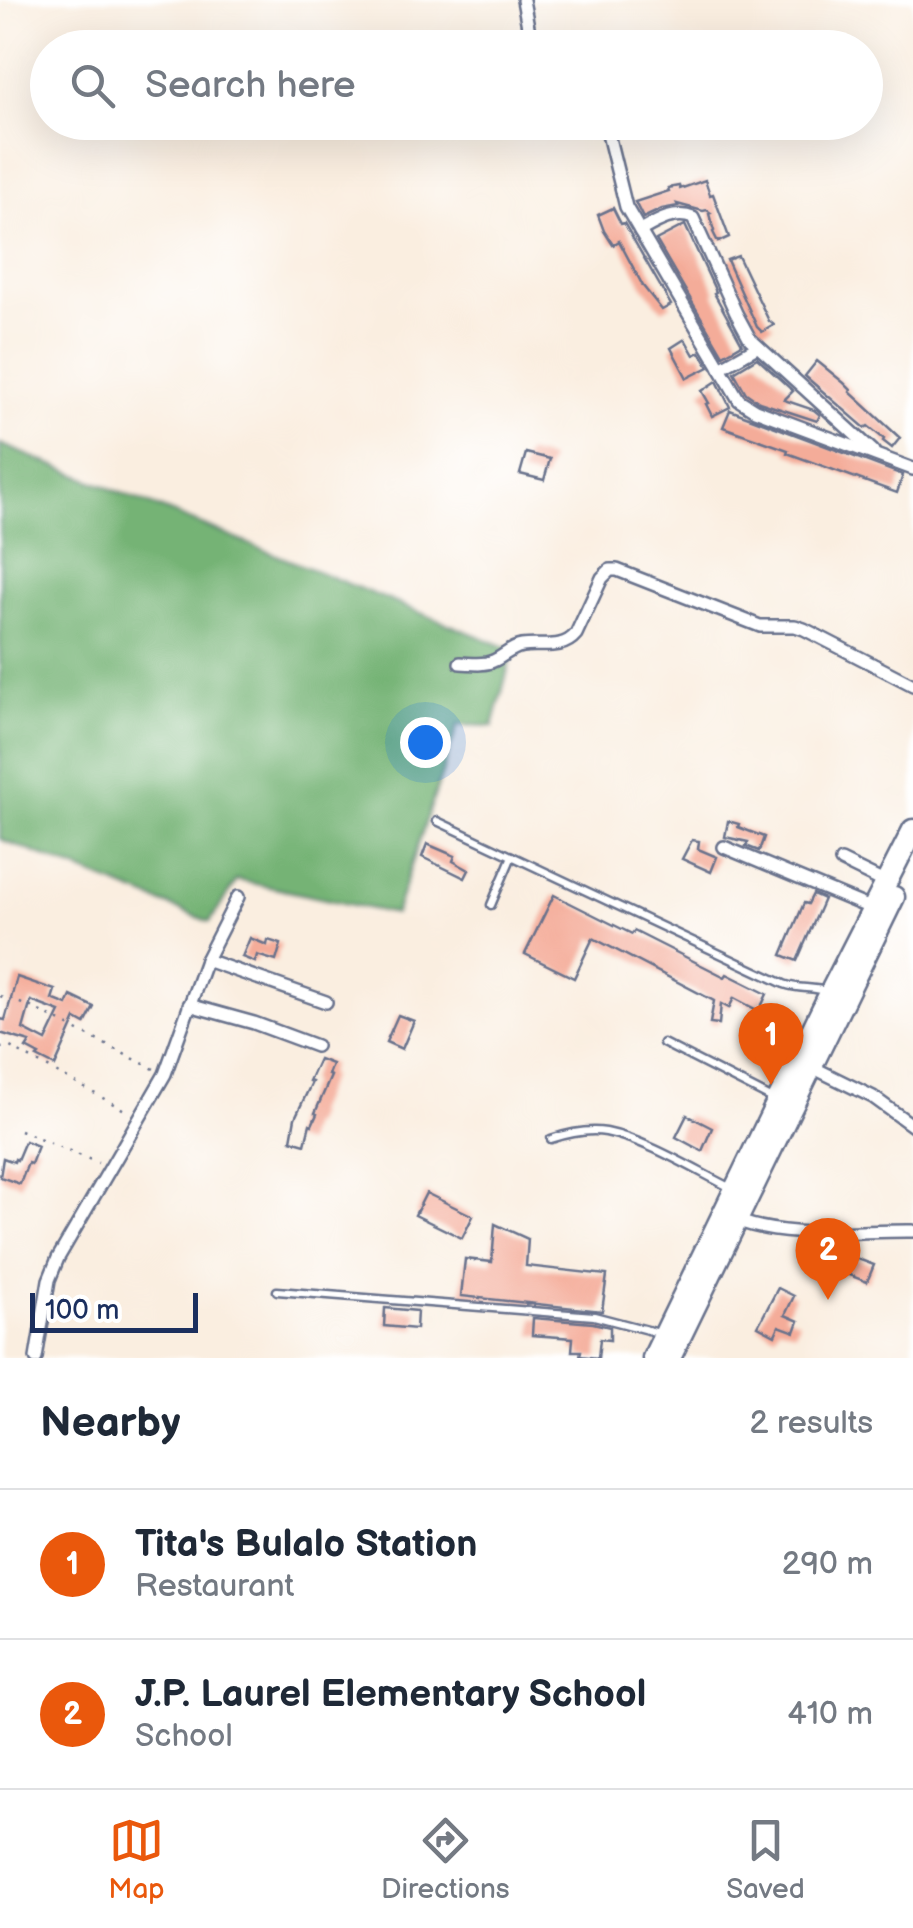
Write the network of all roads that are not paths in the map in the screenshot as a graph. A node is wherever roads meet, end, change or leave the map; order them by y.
1 (524, 0) edge
2 (529, 30) edge
3 (610, 140) edge
4 (640, 231) junction
5 (757, 346) junction
6 (720, 368) junction
7 (876, 454) junction
8 (913, 469) edge
9 (460, 662) dead end
10 (913, 684) edge
11 (437, 822) dead end
12 (913, 830) edge
13 (724, 847) dead end
14 (512, 856) junction
15 (913, 859) edge
16 (841, 861) dead end
17 (886, 883) junction
18 (238, 897) dead end
19 (491, 906) dead end
20 (873, 910) junction
21 (206, 960) junction
22 (837, 996) junction
23 (326, 1002) dead end
24 (188, 1005) junction
25 (663, 1043) dead end
26 (316, 1046) dead end
27 (812, 1066) junction
28 (778, 1101) junction
29 (913, 1126) edge
30 (551, 1139) dead end
31 (735, 1190) junction
32 (730, 1217) junction
33 (913, 1232) edge
34 (277, 1291) dead end
35 (671, 1344) edge
36 (36, 1358) edge
37 (654, 1358) edge

1 - 2 street
3 - 4 street
4 - 5 street
4 - 6 street
5 - 6 street
5 - 7 street
6 - 7 street
7 - 8 street
9 - 10 street
11 - 14 lane
12 - 17 highway
13 - 20 street
14 - 19 lane
14 - 22 lane
15 - 22 highway
16 - 17 street
17 - 20 highway
18 - 21 street
20 - 22 highway
21 - 23 street
21 - 24 street
22 - 27 highway
22 - 28 highway
24 - 26 street
24 - 36 street
25 - 28 lane
27 - 29 street
27 - 32 highway
28 - 31 highway
30 - 31 lane
31 - 32 highway
32 - 33 street
32 - 35 highway
34 - 35 lane
35 - 37 highway

